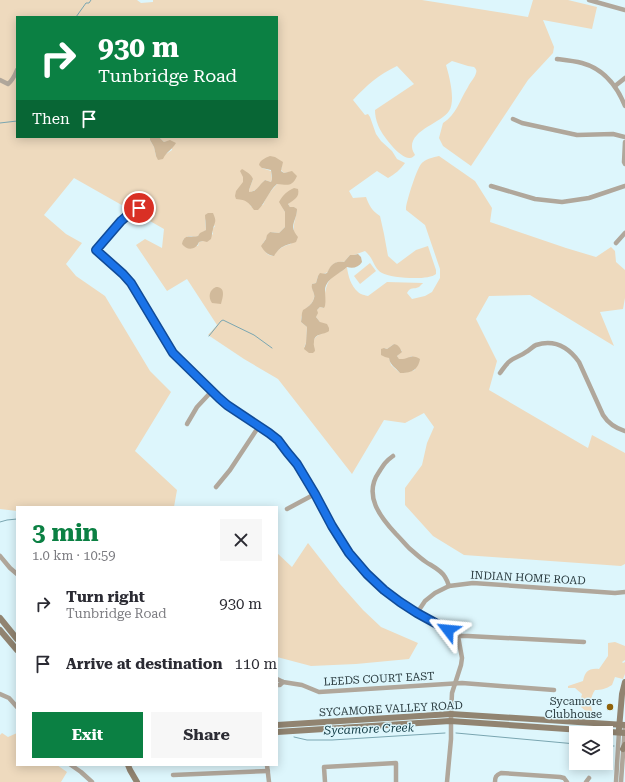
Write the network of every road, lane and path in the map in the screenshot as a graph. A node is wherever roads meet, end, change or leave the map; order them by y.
1 (589, 0) edge
2 (625, 10) edge
3 (557, 59) dead end
4 (16, 72) edge
5 (625, 78) edge
6 (0, 80) edge
7 (615, 86) junction
8 (625, 106) edge
9 (513, 119) dead end
10 (625, 137) edge
11 (625, 142) edge
12 (625, 164) edge
13 (491, 186) dead end
14 (625, 186) edge
15 (139, 208) dead end
16 (133, 212) junction
17 (138, 217) dead end
18 (625, 233) edge
19 (616, 243) dead end
20 (500, 372) dead end
21 (211, 392) junction
22 (187, 424) dead end
23 (259, 426) junction
24 (625, 431) edge
25 (393, 456) dead end
26 (216, 487) dead end
27 (315, 494) junction
28 (287, 509) dead end
29 (0, 556) edge
30 (16, 573) edge
31 (448, 586) junction
32 (625, 592) edge
33 (417, 613) junction
34 (0, 618) edge
35 (0, 630) edge
36 (458, 636) junction
37 (16, 638) edge
38 (584, 642) dead end
39 (16, 649) edge
40 (278, 679) edge
41 (283, 682) junction
42 (625, 682) edge
43 (454, 684) junction
44 (278, 685) edge
45 (554, 690) dead end
46 (0, 694) edge
47 (16, 706) edge
48 (450, 714) junction
49 (450, 721) junction
50 (278, 725) edge
51 (623, 725) edge
52 (278, 732) edge
53 (623, 732) edge
54 (624, 747) edge
55 (72, 766) edge
56 (128, 766) edge
57 (267, 766) edge
58 (268, 771) junction
59 (173, 775) dead end
60 (92, 782) edge
61 (137, 782) edge
62 (269, 782) edge
63 (325, 782) edge
64 (396, 782) edge
65 (447, 782) edge
66 (495, 782) edge
67 (567, 782) edge
68 (616, 782) edge
69 (621, 782) edge

1 - 2 street
3 - 7 street
4 - 6 street
5 - 7 street
7 - 8 street
9 - 10 street
11 - 12 street
13 - 14 street
15 - 16 street
16 - 17 street
16 - 21 street
18 - 19 street
20 - 24 street
21 - 22 street
21 - 23 street
23 - 26 street
23 - 27 street
25 - 31 street
27 - 28 street
27 - 33 street
29 - 30 street
31 - 32 street, INDIAN HOME ROAD
31 - 33 street, INDIAN HOME ROAD
33 - 36 street
34 - 37 main road
35 - 39 main road
36 - 38 street
36 - 43 street
40 - 41 street, LEEDS COURT EAST
41 - 43 street, LEEDS COURT EAST
41 - 44 street
42 - 51 main road
43 - 45 street, LEEDS COURT EAST
43 - 48 street
46 - 47 street
48 - 49 street
48 - 50 main road, SYCAMORE VALLEY ROAD
48 - 51 main road, SYCAMORE VALLEY ROAD
49 - 52 main road, SYCAMORE VALLEY ROAD
49 - 53 main road, SYCAMORE VALLEY ROAD
49 - 65 street
51 - 53 main road
53 - 54 street
53 - 68 street
54 - 69 street
55 - 60 street
56 - 61 main road
57 - 58 street
58 - 59 street
58 - 62 street
63 - 64 street
66 - 67 street

